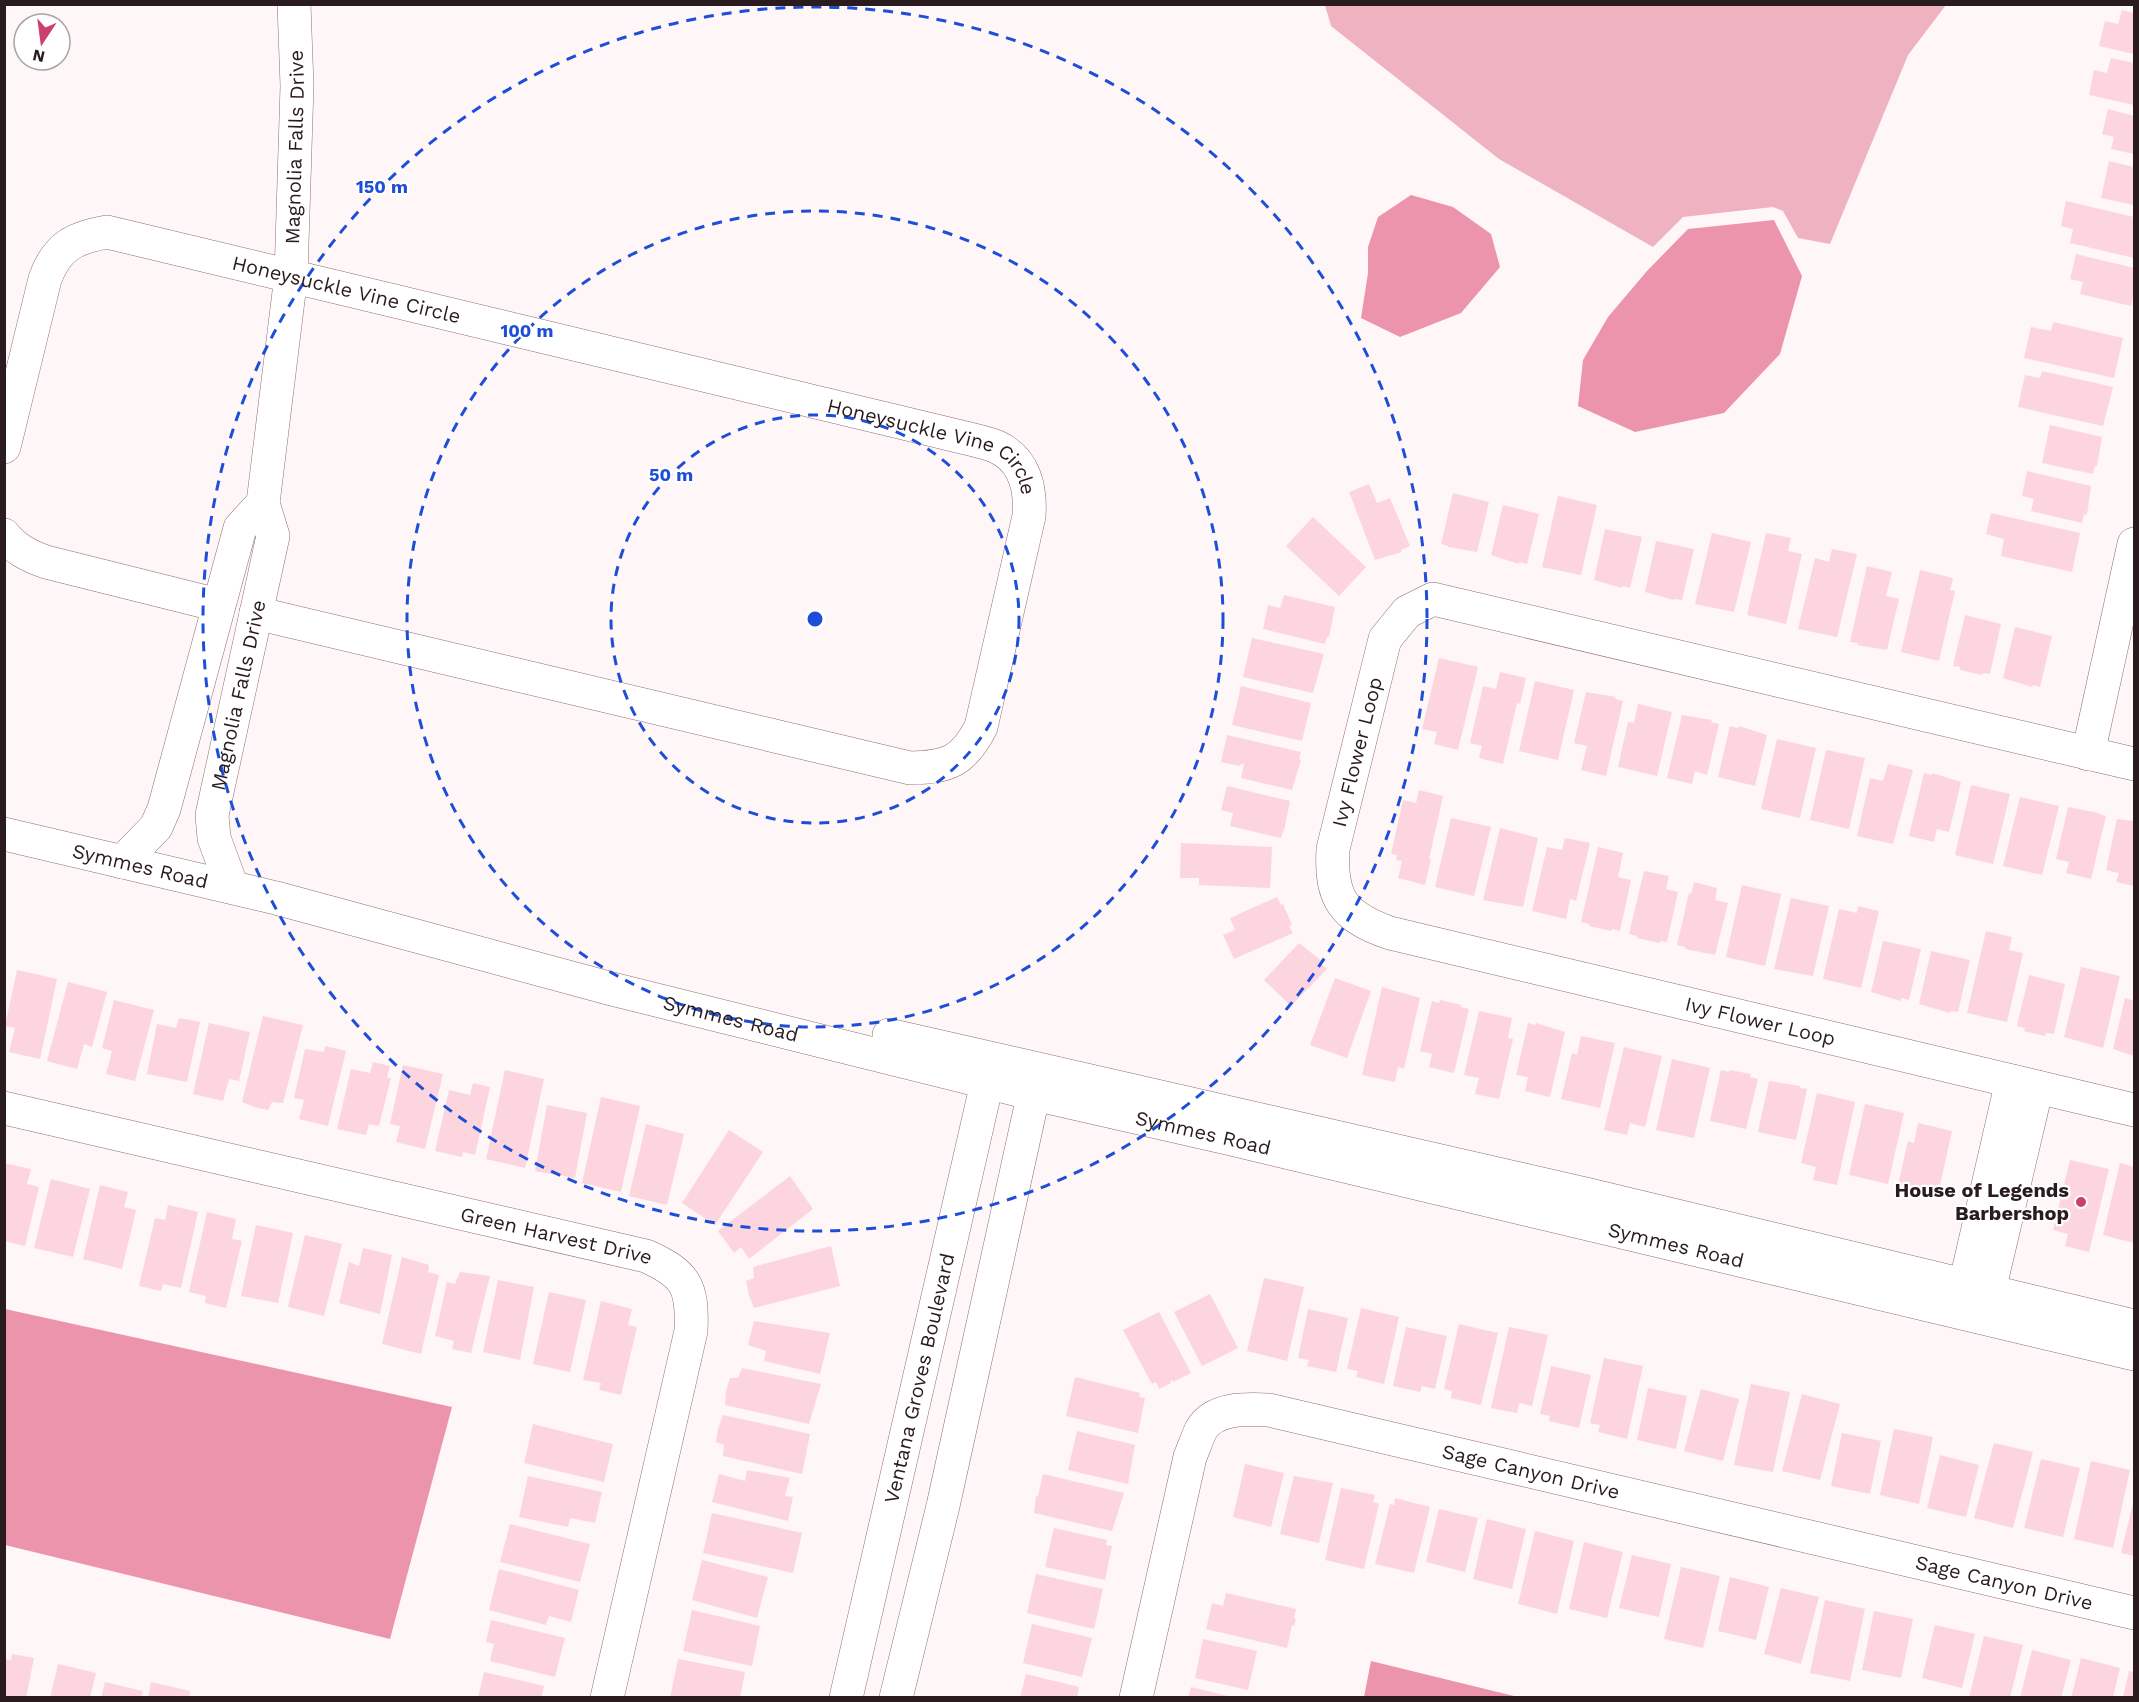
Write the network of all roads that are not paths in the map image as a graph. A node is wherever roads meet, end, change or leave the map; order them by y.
1 (294, 4) edge
2 (291, 276) junction
3 (4, 447) edge
4 (263, 503) junction
5 (4, 535) edge
6 (2134, 544) edge
7 (218, 605) junction
8 (256, 614) junction
9 (2088, 754) junction
10 (2134, 764) edge
11 (4, 834) edge
12 (122, 862) junction
13 (232, 887) junction
14 (990, 1070) junction
15 (1037, 1082) junction
16 (2025, 1084) junction
17 (4, 1108) edge
18 (2134, 1110) edge
19 (1974, 1302) junction
20 (2134, 1326) edge
21 (2134, 1354) edge
22 (2134, 1614) edge
23 (607, 1698) edge
24 (846, 1698) edge
25 (896, 1698) edge
26 (1136, 1698) edge

1 - 2 street, Magnolia Falls Drive
2 - 3 street, Honeysuckle Vine Circle
2 - 4 street, Magnolia Falls Drive
2 - 8 street, Honeysuckle Vine Circle
4 - 7 street, Magnolia Falls Drive
4 - 8 street, Magnolia Falls Drive
5 - 7 street
6 - 9 street
7 - 12 street, Magnolia Falls Drive
8 - 13 street, Magnolia Falls Drive
9 - 10 street, Ivy Flower Loop
9 - 16 street, Ivy Flower Loop
11 - 12 street, Symmes Road
12 - 13 street, Symmes Road
13 - 14 street, Symmes Road
14 - 15 street, Symmes Road
14 - 24 street, Ventana Groves Boulevard
15 - 19 street, Symmes Road
15 - 25 street
16 - 18 street, Ivy Flower Loop
16 - 19 street
17 - 23 street, Green Harvest Drive
19 - 20 street, Symmes Road
19 - 21 street, Symmes Road
22 - 26 street, Sage Canyon Drive

